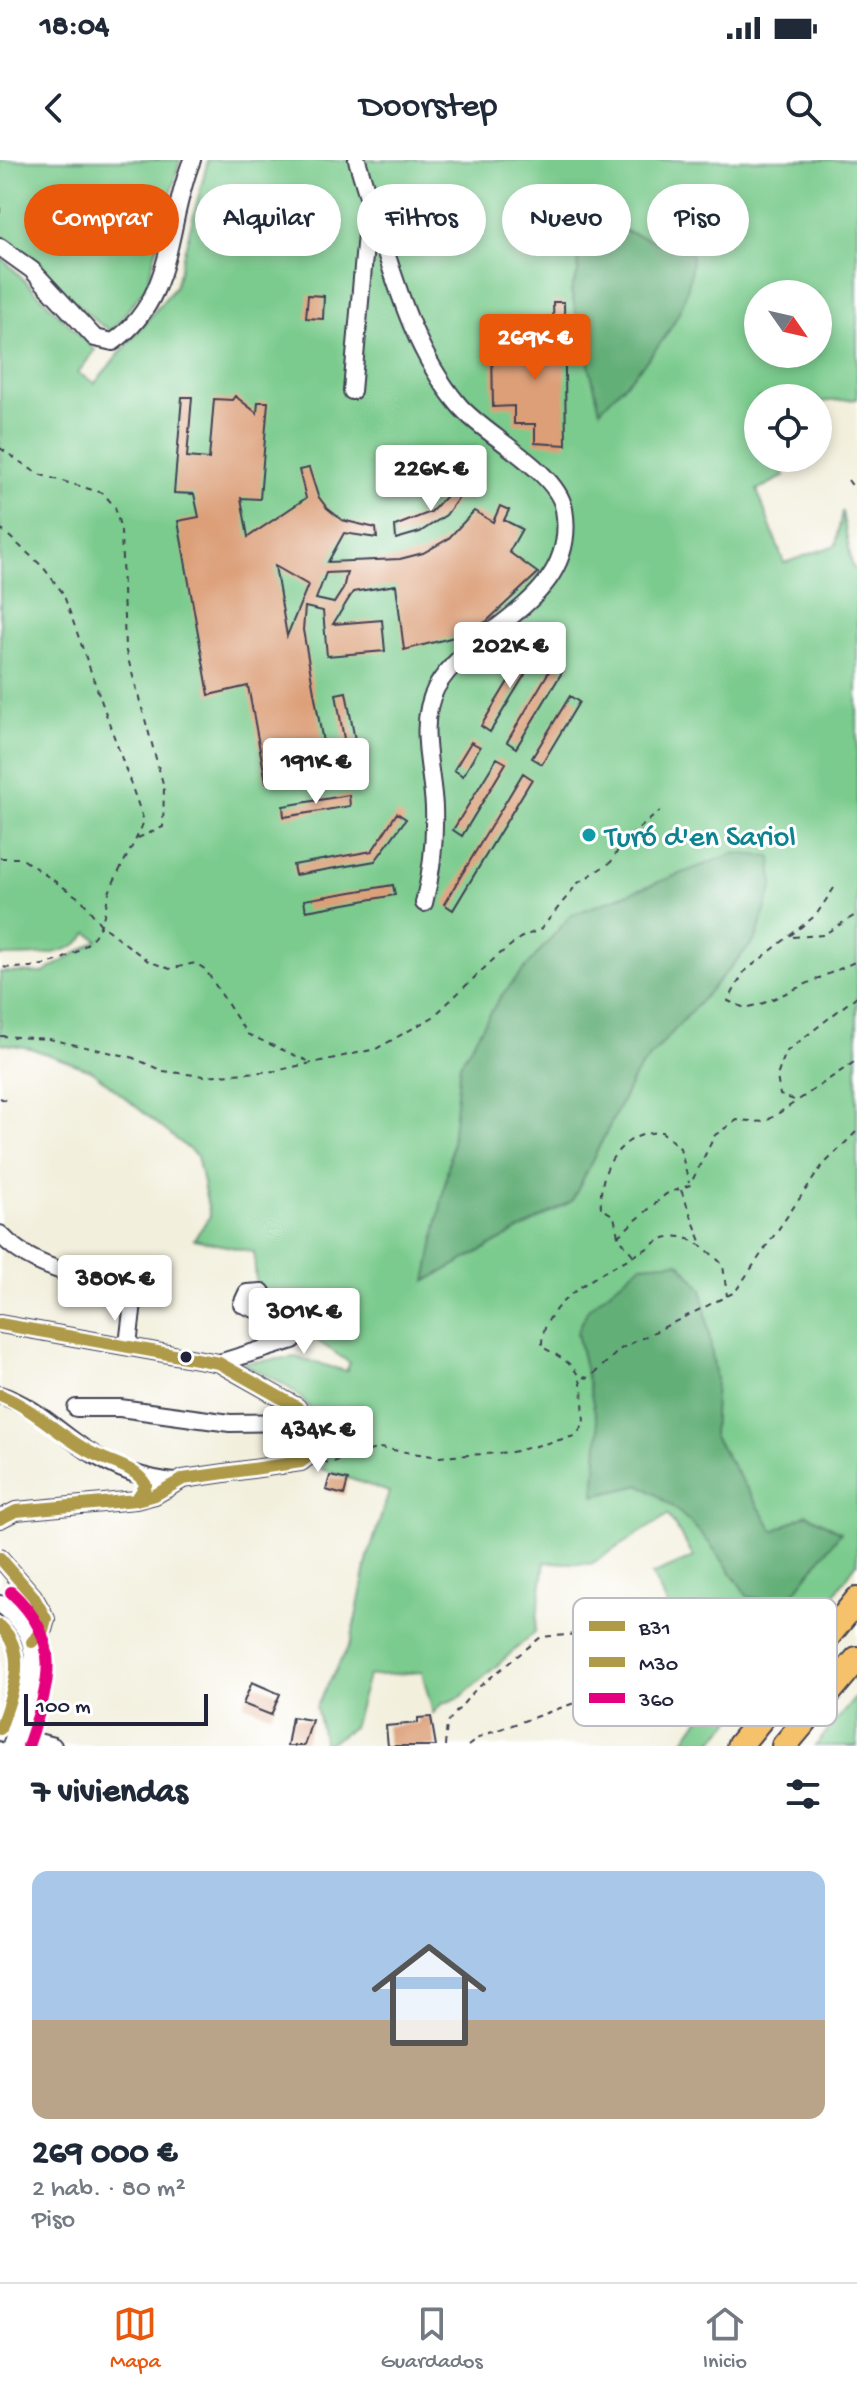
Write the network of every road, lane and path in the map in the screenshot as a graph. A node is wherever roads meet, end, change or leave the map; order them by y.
1 (192, 160) edge
2 (357, 160) edge
3 (0, 171) edge
4 (364, 184) edge
5 (0, 213) edge
6 (0, 247) edge
7 (364, 256) edge
8 (388, 256) edge
9 (352, 391) dead end
10 (0, 448) edge
11 (848, 480) dead end
12 (857, 492) edge
13 (0, 528) edge
14 (660, 811) dead end
15 (137, 838) junction
16 (0, 858) edge
17 (834, 888) dead end
18 (424, 903) dead end
19 (857, 914) edge
20 (101, 925) junction
21 (793, 937) junction
22 (857, 961) edge
23 (0, 967) edge
24 (857, 996) edge
25 (0, 1036) edge
26 (857, 1060) edge
27 (312, 1063) junction
28 (0, 1098) edge
29 (7, 1101) dead end
30 (797, 1101) junction
31 (857, 1131) edge
32 (690, 1185) junction
33 (681, 1189) junction
34 (0, 1234) edge
35 (618, 1236) junction
36 (703, 1247) junction
37 (634, 1256) junction
38 (262, 1292) dead end
39 (727, 1296) junction
40 (0, 1324) edge
41 (128, 1345) junction
42 (219, 1363) junction
43 (581, 1376) junction
44 (0, 1395) edge
45 (76, 1408) dead end
46 (308, 1422) junction
47 (310, 1455) junction
48 (140, 1476) junction
49 (175, 1482) junction
50 (136, 1500) junction
51 (1, 1517) edge
52 (0, 1558) edge
53 (857, 1600) edge
54 (0, 1604) edge
55 (837, 1628) edge
56 (573, 1634) edge
57 (32, 1642) junction
58 (857, 1659) edge
59 (837, 1683) edge
60 (573, 1703) edge
61 (756, 1726) edge
62 (801, 1726) edge
63 (3, 1738) edge
64 (53, 1746) edge
65 (445, 1746) edge
66 (468, 1746) edge
67 (739, 1746) edge
68 (784, 1746) edge

1 - 6 street
2 - 4 street
3 - 5 path
7 - 9 street
8 - 18 street
10 - 15 path
11 - 12 path
13 - 15 path
14 - 27 path
15 - 20 path
16 - 20 path
17 - 21 path
19 - 21 path
20 - 23 path
20 - 27 path
21 - 22 path
24 - 30 path
25 - 27 path
26 - 30 path
28 - 29 path
30 - 32 path
31 - 39 path
32 - 33 path
32 - 35 path
33 - 35 path
33 - 36 path
34 - 41 street
35 - 37 path
36 - 37 path
36 - 39 path
37 - 43 path
38 - 42 street
39 - 43 path
40 - 41 street
41 - 42 street
42 - 46 street
43 - 47 path
44 - 48 street
45 - 46 street
46 - 47 street
47 - 49 street
48 - 49 street
48 - 50 street
49 - 50 street
50 - 51 street
52 - 57 street
53 - 55 highway
54 - 57 street
56 - 65 path
57 - 63 street, bridge
58 - 59 highway
60 - 66 path
61 - 67 highway
62 - 68 highway
63 - 64 street

